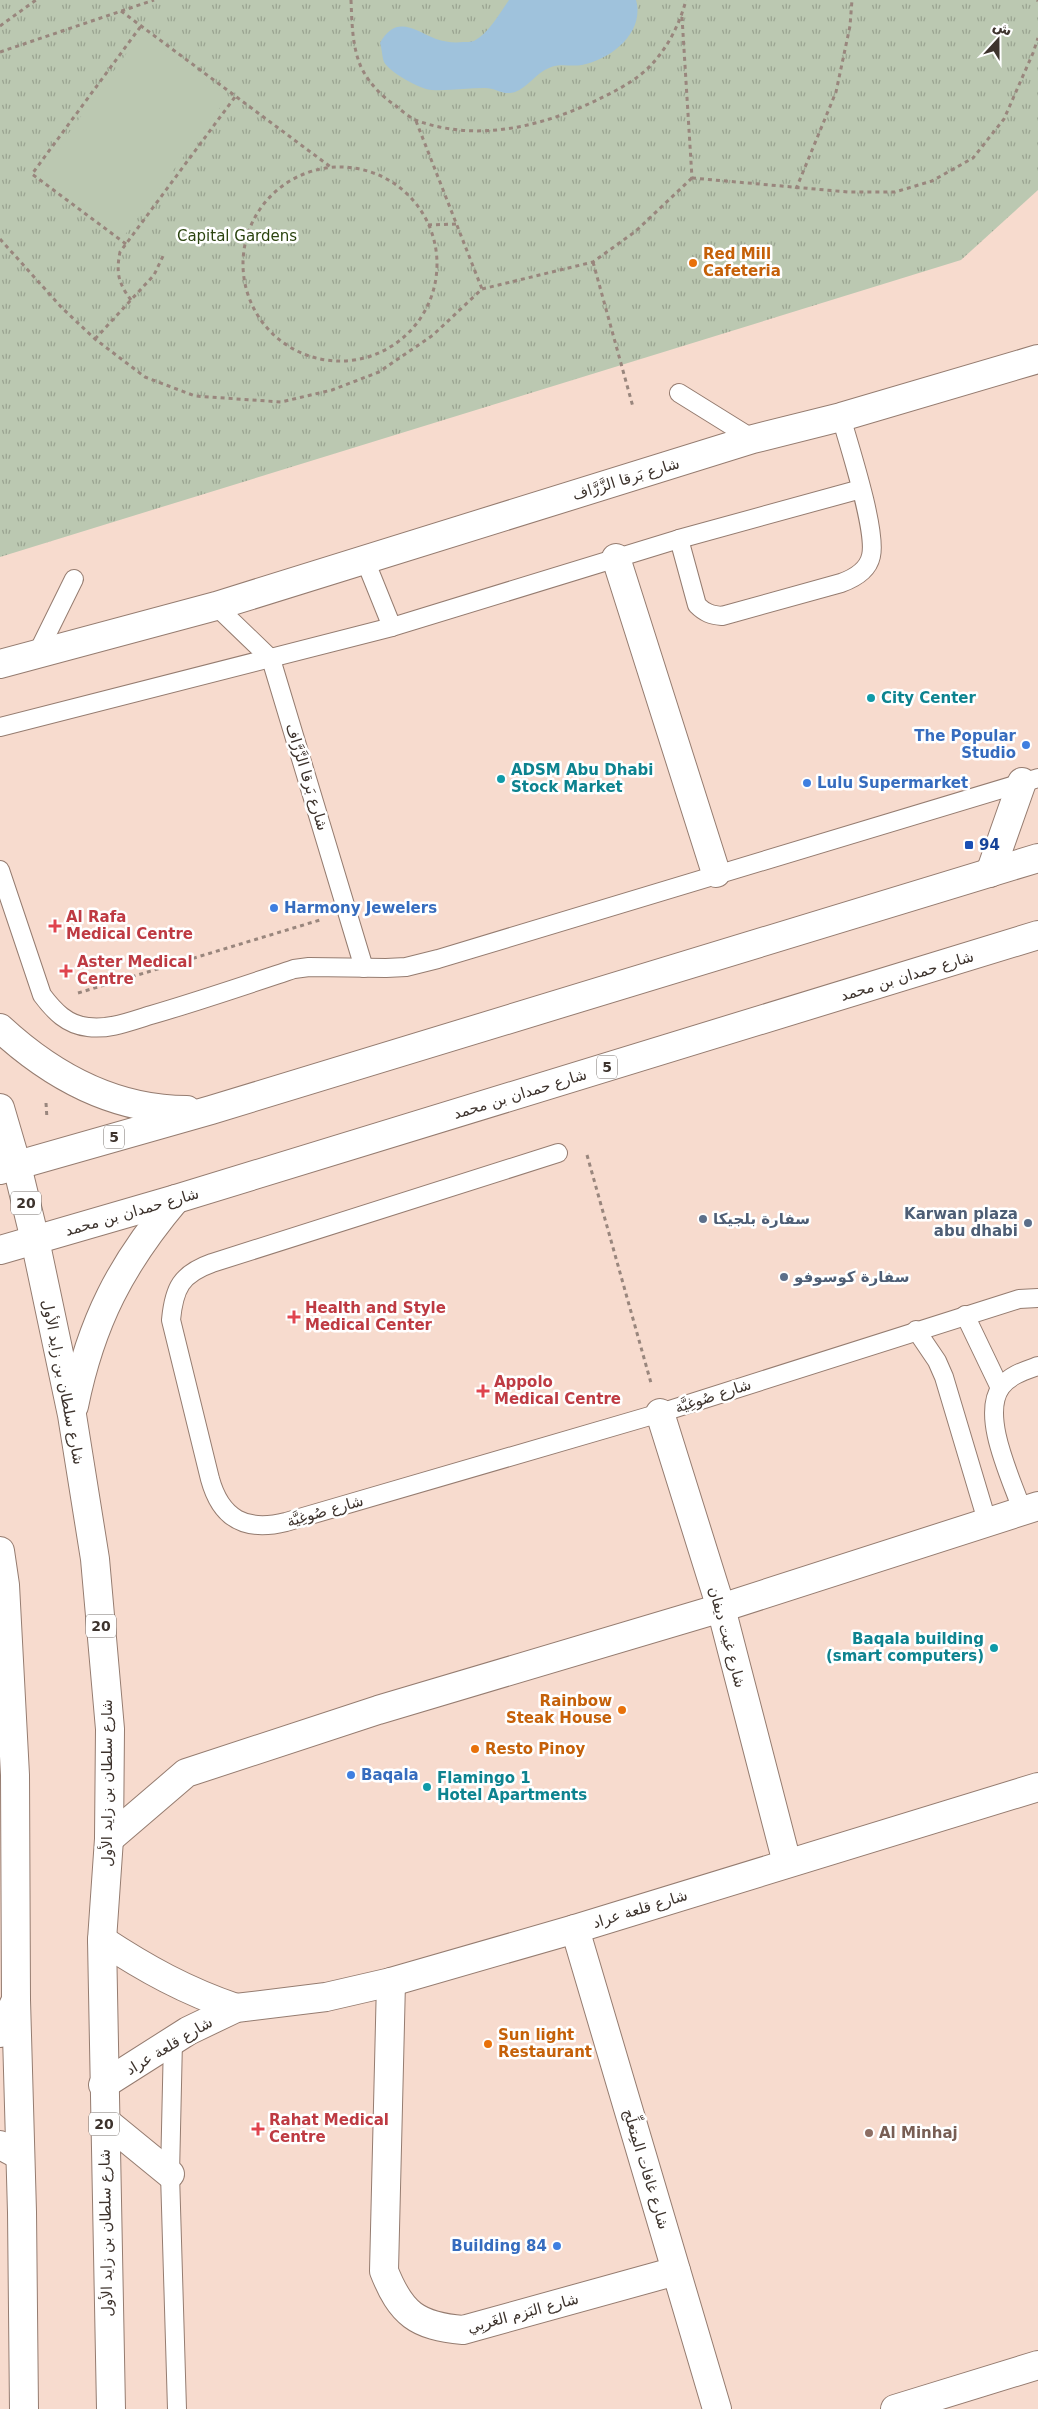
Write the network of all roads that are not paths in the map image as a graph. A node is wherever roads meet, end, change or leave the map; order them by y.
1 (1038, 358) edge
2 (679, 393) dead end
3 (841, 417) junction
4 (753, 439) junction
5 (861, 489) junction
6 (679, 539) junction
7 (616, 558) junction
8 (366, 560) junction
9 (74, 579) dead end
10 (216, 606) junction
11 (392, 627) junction
12 (38, 652) junction
13 (272, 659) junction
14 (0, 664) edge
15 (0, 727) edge
16 (1030, 780) edge
17 (1038, 858) edge
18 (0, 870) edge
19 (990, 873) junction
20 (716, 874) junction
21 (1034, 938) edge
22 (364, 968) junction
23 (0, 1028) edge
24 (0, 1108) edge
25 (211, 1110) junction
26 (558, 1153) dead end
27 (9, 1168) edge
28 (176, 1199) junction
29 (35, 1240) junction
30 (0, 1250) edge
31 (1038, 1298) edge
32 (965, 1315) junction
33 (916, 1330) junction
34 (1038, 1366) edge
35 (1000, 1388) junction
36 (660, 1414) junction
37 (72, 1415) junction
38 (1030, 1508) edge
39 (987, 1520) junction
40 (0, 1551) edge
41 (2, 1597) edge
42 (721, 1608) junction
43 (7, 1767) edge
44 (1038, 1787) edge
45 (109, 1839) junction
46 (787, 1863) junction
47 (575, 1929) junction
48 (102, 1940) junction
49 (391, 1982) junction
50 (16, 2000) junction
51 (236, 2008) junction
52 (0, 2034) edge
53 (173, 2040) junction
54 (103, 2085) junction
55 (104, 2120) junction
56 (9, 2150) edge
57 (170, 2174) junction
58 (11, 2248) edge
59 (676, 2270) junction
60 (1038, 2365) edge
61 (24, 2409) edge
62 (111, 2409) edge
63 (177, 2409) edge
64 (717, 2409) edge
65 (895, 2409) edge

1 - 3 street, شارع بَرقا الزَّرَّاف
2 - 4 lane
3 - 4 street, شارع بَرقا الزَّرَّاف
3 - 5 lane
4 - 8 street, شارع بَرقا الزَّرَّاف
5 - 6 lane
5 - 6 lane
6 - 7 lane
7 - 11 lane
7 - 20 street
8 - 10 street, شارع بَرقا الزَّرَّاف
8 - 11 lane
9 - 12 lane
10 - 12 street, شارع بَرقا الزَّرَّاف
10 - 13 lane
11 - 13 lane
12 - 14 street, شارع بَرقا الزَّرَّاف
13 - 15 lane
13 - 22 lane, شارع بَرقا الزَّرَّاف
16 - 19 street
16 - 20 lane
17 - 19 street, 5
18 - 22 lane
19 - 25 street, 5
20 - 22 lane
21 - 28 street, شارع حمدان بن محمد / 5
23 - 25 street
24 - 27 street, شارع سلطان بن زايد الأول / 20
25 - 27 street, 5
26 - 36 lane, شارع صُوغِيَّة
27 - 29 street, شارع سلطان بن زايد الأول / 20
28 - 29 street, شارع حمدان بن محمد / 5
28 - 37 street
29 - 30 street, شارع حمدان بن محمد / 5
29 - 37 street, شارع سلطان بن زايد الأول / 20
31 - 32 lane, شارع صُوغِيَّة
32 - 33 lane, شارع صُوغِيَّة
32 - 35 lane
33 - 36 lane, شارع صُوغِيَّة
33 - 39 lane
34 - 35 lane
35 - 38 lane
36 - 42 street, شارع غيت ديفان
37 - 45 street, شارع سلطان بن زايد الأول / 20
38 - 39 street
39 - 42 street
40 - 41 street
41 - 43 street
42 - 45 street
42 - 46 street, شارع غيت ديفان
43 - 50 street
44 - 46 street, شارع قلعة عراد
45 - 48 street, شارع سلطان بن زايد الأول / 20
46 - 47 street, شارع قلعة عراد
47 - 49 street, شارع قلعة عراد
47 - 59 street, شارع غافات المِتعلِّج
48 - 51 street, شارع قلعة عراد
48 - 54 street, شارع سلطان بن زايد الأول / 20
49 - 51 street, شارع قلعة عراد
49 - 59 street, شارع البَزم الغَربِي
50 - 52 street
50 - 56 street
51 - 53 street, شارع قلعة عراد
53 - 54 street, شارع قلعة عراد
53 - 57 lane
54 - 55 street, شارع سلطان بن زايد الأول / 20
55 - 57 street
55 - 62 street, شارع سلطان بن زايد الأول / 20
56 - 58 street
57 - 63 lane
58 - 61 street
59 - 64 street, شارع غافات المِتعلِّج
60 - 65 street

